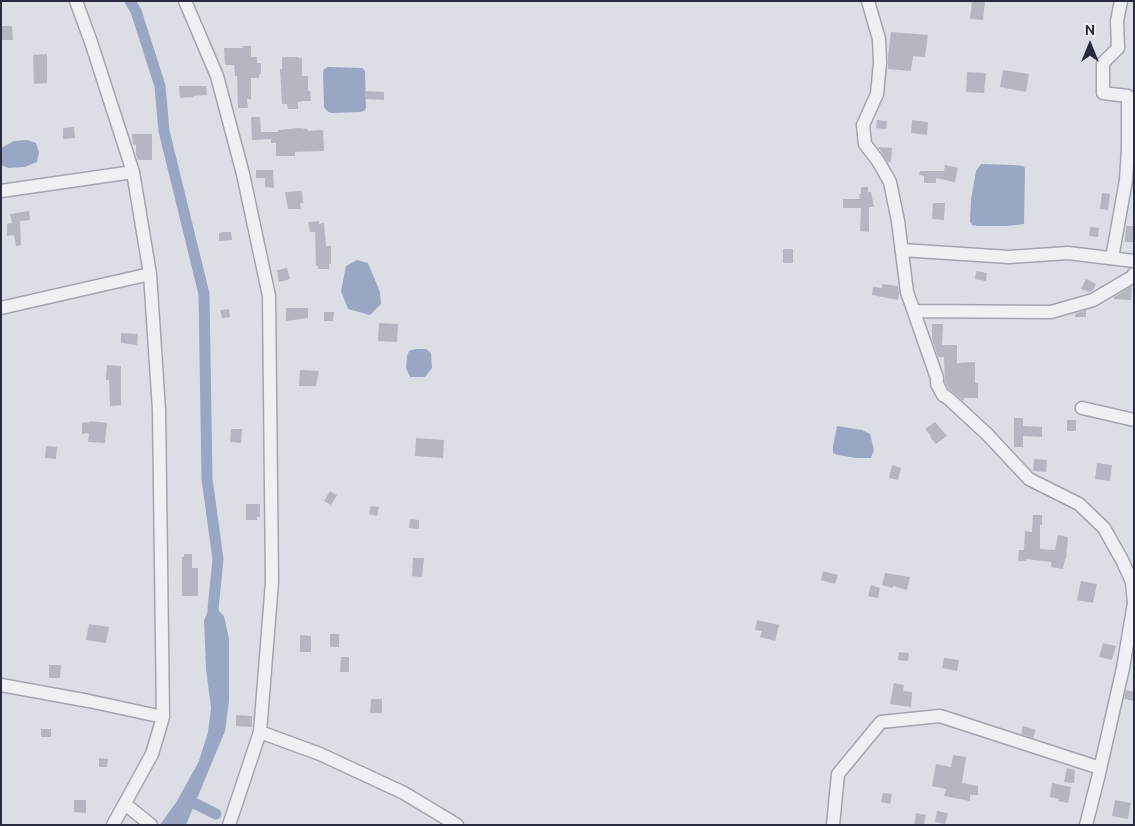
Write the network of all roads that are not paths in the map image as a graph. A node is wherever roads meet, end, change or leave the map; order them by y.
1 (76, 1) edge
2 (185, 1) edge
3 (868, 1) edge
4 (1121, 1) edge
5 (133, 172) junction
6 (1, 191) edge
7 (902, 250) junction
8 (1112, 258) junction
9 (1134, 261) edge
10 (150, 274) junction
11 (1134, 274) edge
12 (1, 308) edge
13 (914, 311) junction
14 (1082, 408) dead end
15 (1134, 420) edge
16 (1134, 603) edge
17 (1, 685) edge
18 (163, 717) junction
19 (260, 732) junction
20 (1100, 768) junction
21 (125, 804) junction
22 (113, 825) edge
23 (151, 825) edge
24 (229, 825) edge
25 (457, 825) edge
26 (833, 825) edge
27 (1086, 825) edge

1 - 5 street
2 - 19 street
3 - 7 street
4 - 8 street
5 - 6 street
5 - 10 street
7 - 8 street
7 - 13 street
8 - 9 street
10 - 12 street
10 - 18 street
11 - 13 street
13 - 16 street
14 - 15 street
16 - 20 street
17 - 18 street
18 - 21 street
19 - 24 street
19 - 25 street
20 - 26 street
20 - 27 street
21 - 22 street
21 - 23 street

